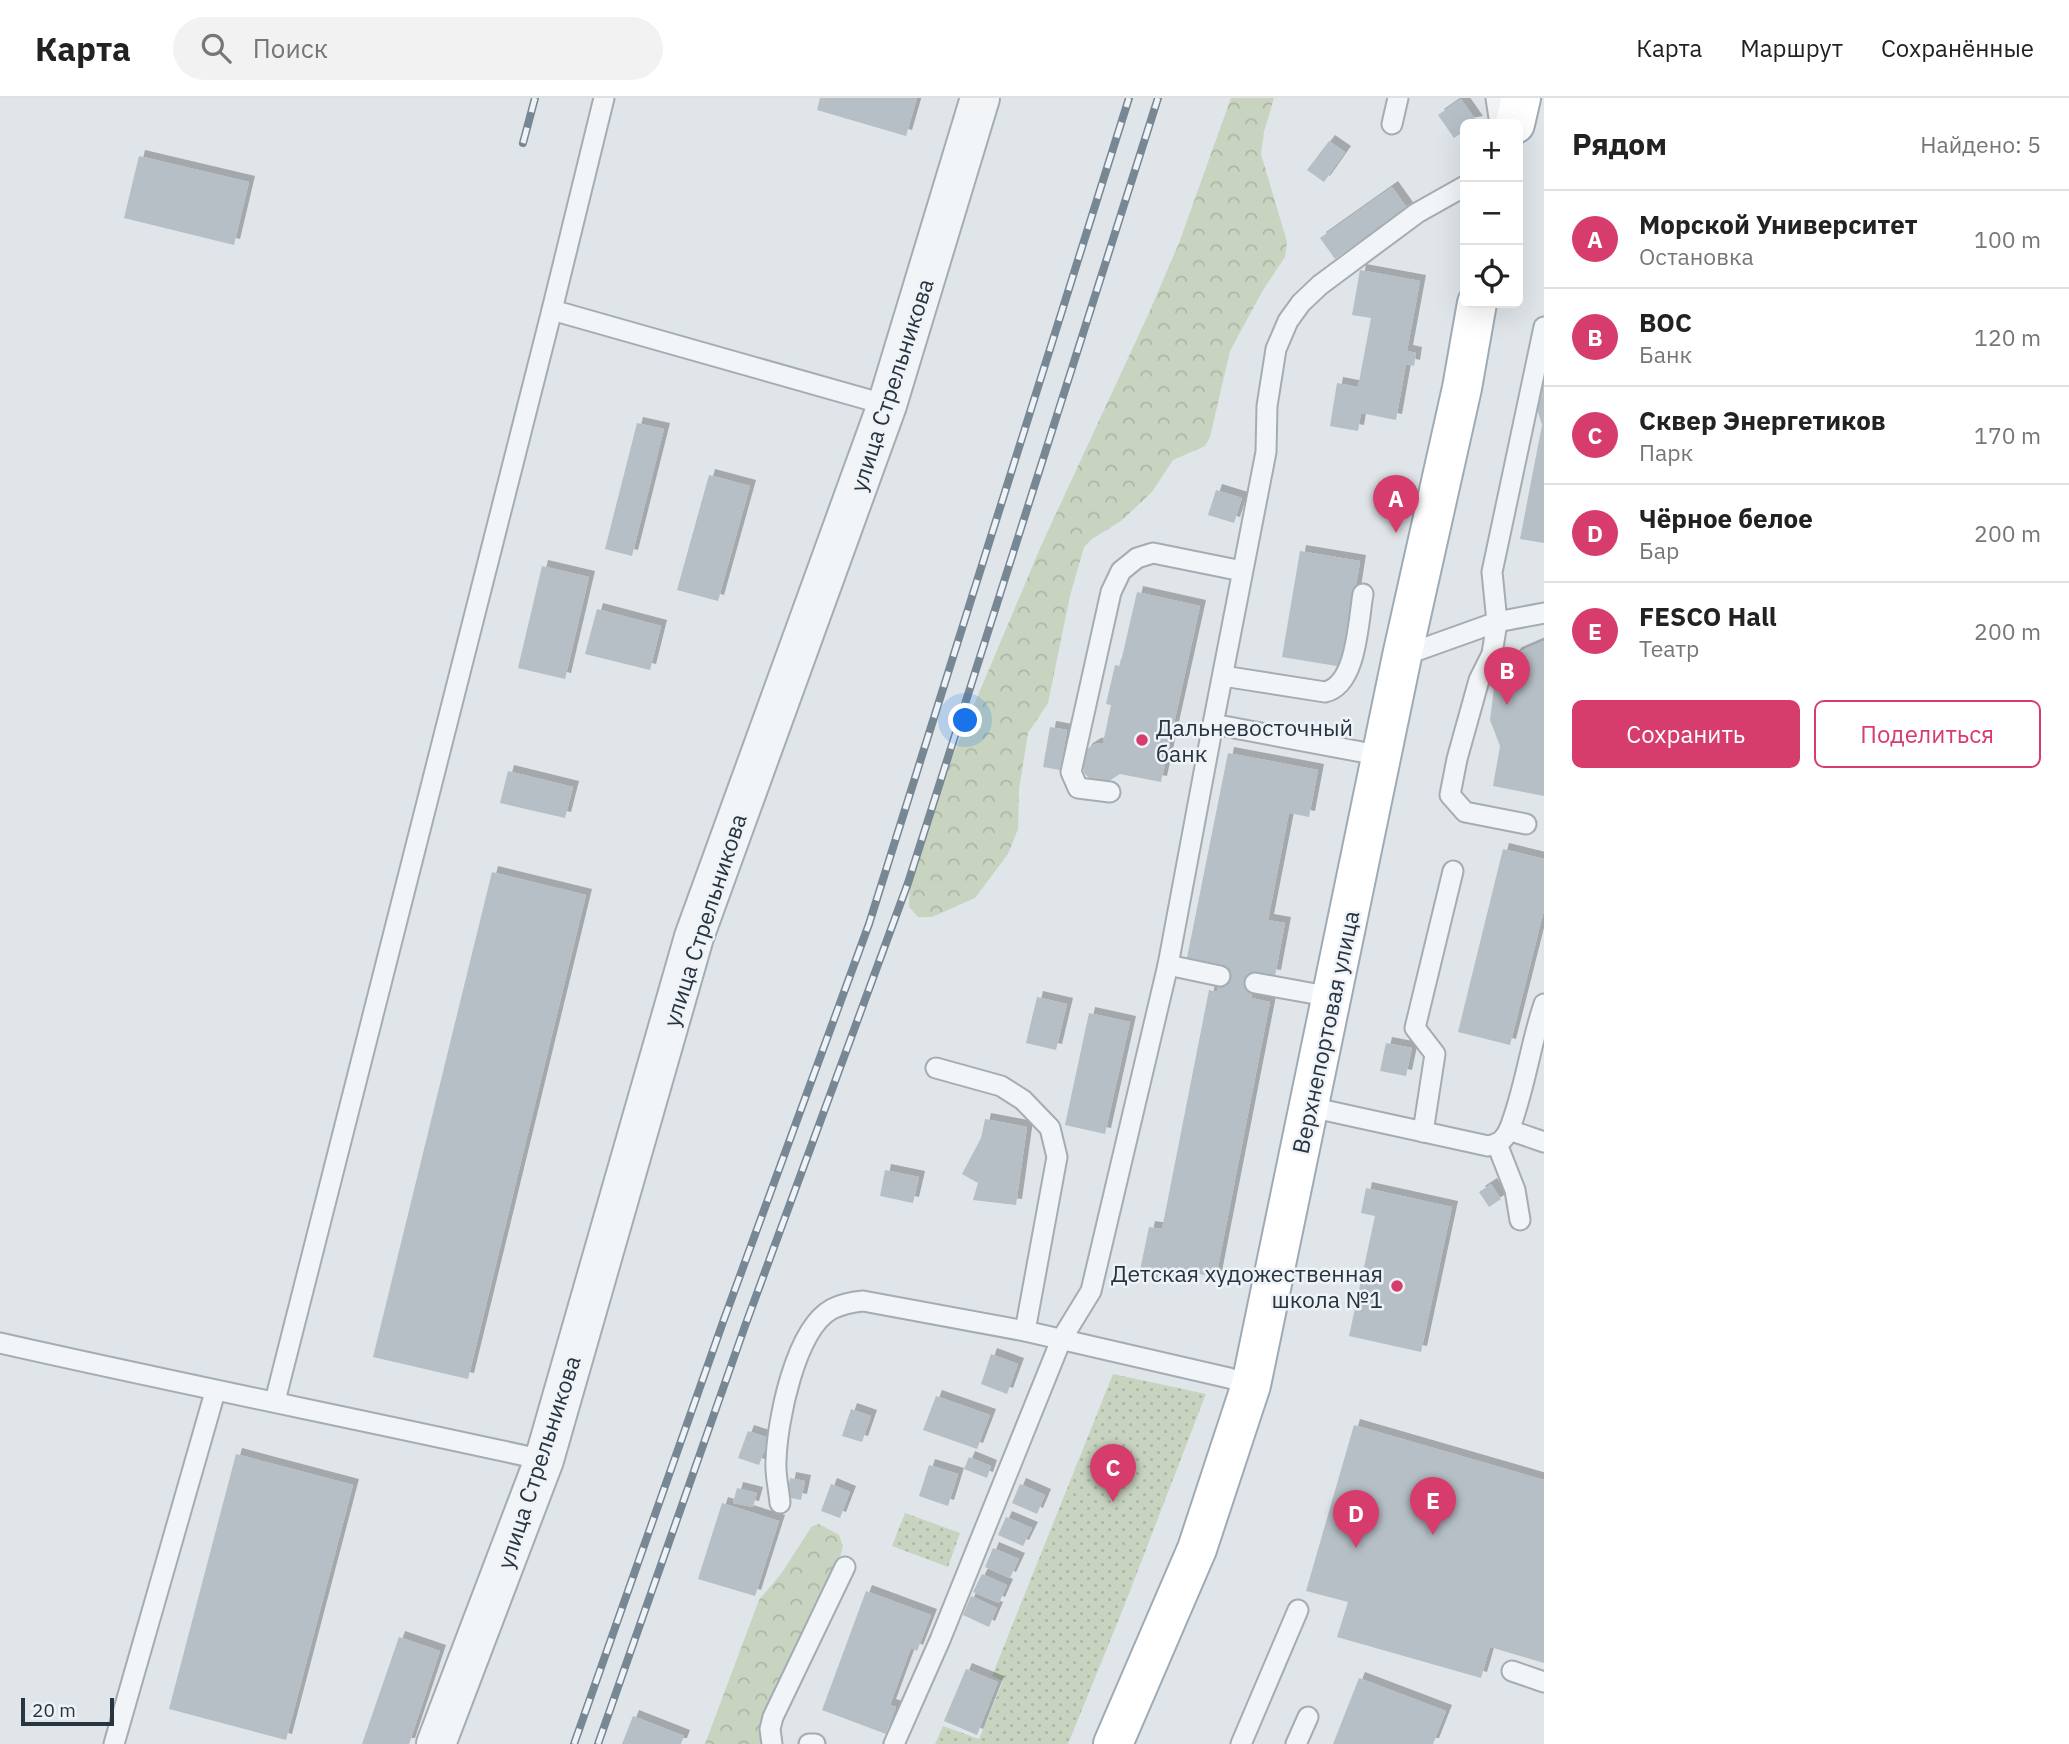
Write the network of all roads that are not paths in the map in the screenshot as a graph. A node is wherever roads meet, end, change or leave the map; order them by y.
1 (604, 98) edge
2 (980, 98) edge
3 (1398, 98) edge
4 (1496, 98) edge
5 (1521, 98) edge
6 (1500, 119) edge
7 (1516, 119) edge
8 (1392, 124) dead end
9 (1460, 189) edge
10 (1476, 308) edge
11 (552, 310) junction
12 (1544, 327) edge
13 (887, 405) junction
14 (1242, 571) junction
15 (1363, 594) dead end
16 (1544, 613) edge
17 (1496, 622) junction
18 (1402, 656) junction
19 (1223, 676) junction
20 (1213, 724) junction
21 (1383, 756) junction
22 (1110, 792) dead end
23 (1526, 824) dead end
24 (1453, 871) dead end
25 (1168, 965) junction
26 (1220, 976) dead end
27 (1255, 983) dead end
28 (1332, 997) junction
29 (1544, 1004) edge
30 (936, 1068) dead end
31 (1310, 1107) junction
32 (1423, 1132) junction
33 (1503, 1137) junction
34 (1544, 1142) edge
35 (1520, 1220) dead end
36 (1026, 1331) junction
37 (1061, 1340) junction
38 (0, 1343) edge
39 (1251, 1385) junction
40 (215, 1392) junction
41 (275, 1401) junction
42 (544, 1460) junction
43 (780, 1503) dead end
44 (845, 1567) dead end
45 (1298, 1610) dead end
46 (1512, 1671) dead end
47 (1544, 1682) edge
48 (1308, 1717) dead end
49 (114, 1744) edge
50 (436, 1744) edge
51 (772, 1744) edge
52 (809, 1744) edge
53 (815, 1744) edge
54 (894, 1744) edge
55 (1113, 1744) edge
56 (1241, 1744) edge
57 (1296, 1744) edge

1 - 11 lane
2 - 13 street, улица Стрельникова
3 - 8 lane
4 - 6 lane
5 - 7 main road
9 - 14 lane
10 - 18 main road, Верхнепортовая улица
11 - 13 lane
11 - 41 lane
12 - 17 lane
13 - 42 street, улица Стрельникова
14 - 19 lane
14 - 22 lane
15 - 19 lane
16 - 17 lane
17 - 18 lane
17 - 23 lane
18 - 21 main road, Верхнепортовая улица
19 - 20 lane
20 - 21 lane
20 - 25 lane
21 - 28 main road, Верхнепортовая улица
24 - 32 lane
25 - 26 lane
25 - 37 lane
27 - 28 lane
28 - 31 main road, Верхнепортовая улица
29 - 33 lane
30 - 36 lane
31 - 32 lane
31 - 39 main road, Верхнепортовая улица
32 - 33 lane
33 - 34 lane
33 - 35 lane
36 - 37 lane
36 - 43 lane
37 - 39 lane
37 - 54 lane
38 - 40 lane
39 - 55 main road, Верхнепортовая улица
40 - 41 lane
40 - 49 lane
41 - 42 lane
42 - 50 street, улица Стрельникова
44 - 51 lane
45 - 56 lane
46 - 47 lane
48 - 57 lane
52 - 53 lane

